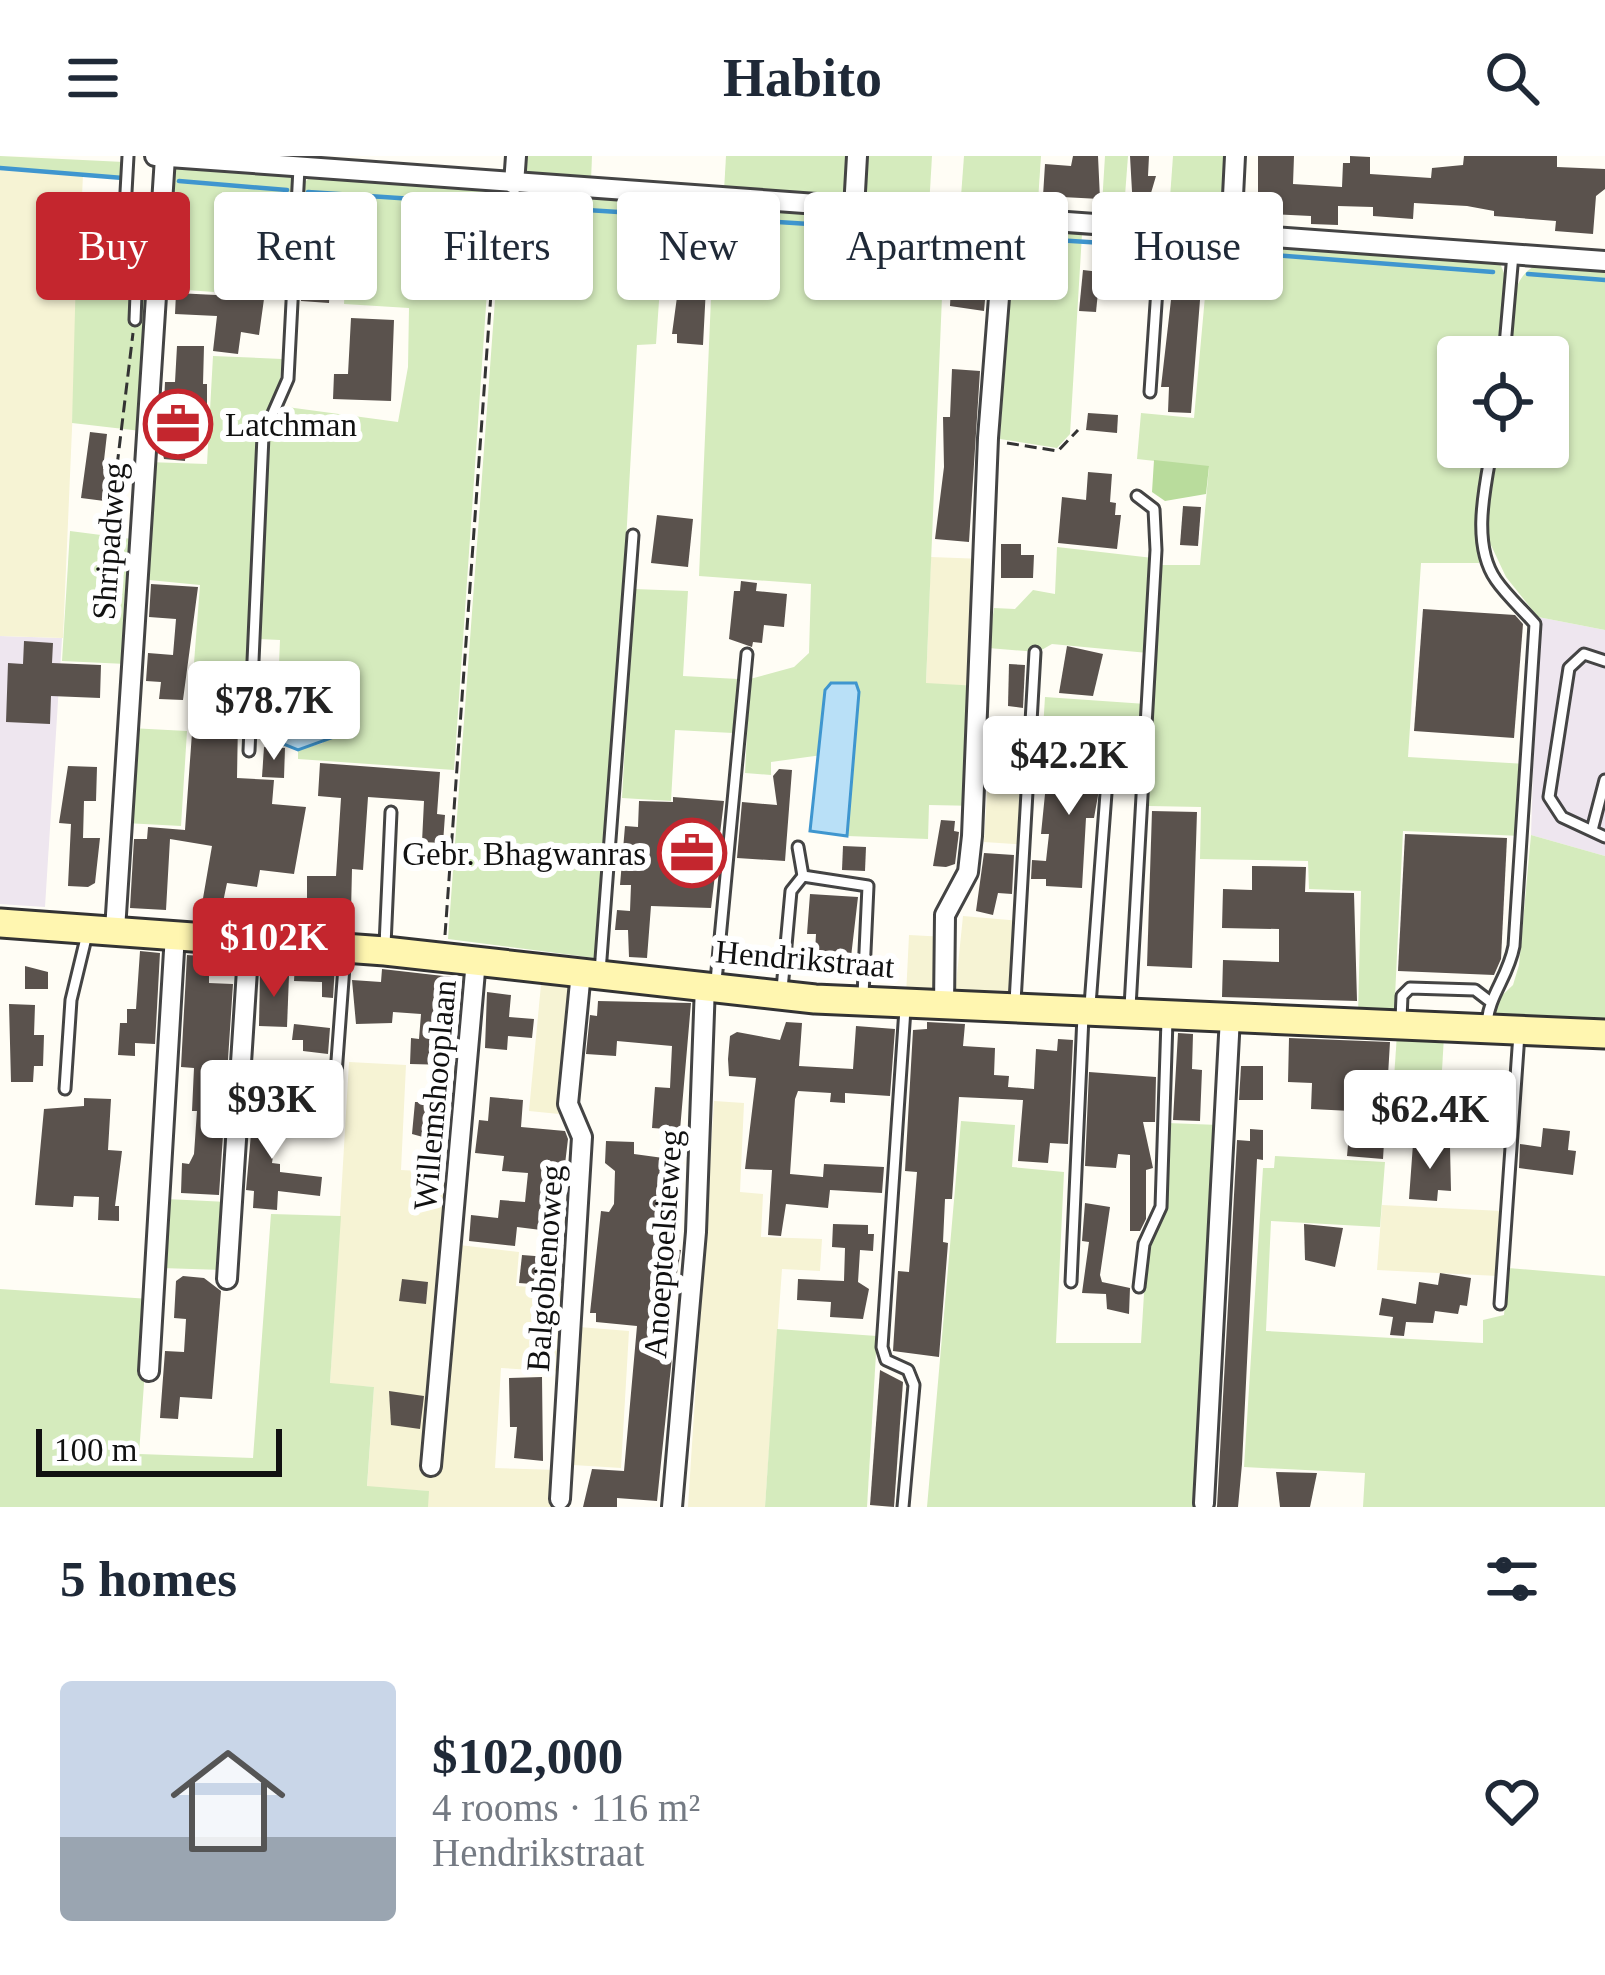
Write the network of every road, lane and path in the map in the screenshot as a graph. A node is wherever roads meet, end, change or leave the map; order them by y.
1 (128, 156) edge
2 (155, 156) edge
3 (516, 156) edge
4 (857, 156) edge
5 (1235, 156) edge
6 (166, 157) edge
7 (177, 157) edge
8 (299, 168) junction
9 (506, 183) junction
10 (855, 192) edge
11 (1233, 192) edge
12 (804, 204) edge
13 (1283, 239) edge
14 (1513, 254) junction
15 (1605, 261) edge
16 (999, 300) edge
17 (1156, 300) edge
18 (134, 320) joint
19 (1506, 336) edge
20 (1150, 392) dead end
21 (1078, 430) dead end
22 (988, 438) junction
23 (117, 466) dead end
24 (1488, 468) edge
25 (1137, 496) dead end
26 (633, 535) dead end
27 (1035, 652) dead end
28 (747, 654) dead end
29 (1605, 661) edge
30 (249, 751) dead end
31 (1605, 780) edge
32 (1107, 781) dead end
33 (392, 812) dead end
34 (1592, 830) junction
35 (1605, 837) edge
36 (798, 847) dead end
37 (803, 876) junction
38 (0, 923) edge
39 (102, 930) junction
40 (175, 934) junction
41 (249, 939) junction
42 (346, 947) junction
43 (385, 951) junction
44 (444, 957) junction
45 (476, 960) junction
46 (591, 973) junction
47 (711, 986) junction
48 (782, 995) junction
49 (862, 1001) junction
50 (905, 1004) junction
51 (944, 1006) junction
52 (1015, 1007) junction
53 (1087, 1011) junction
54 (1130, 1012) junction
55 (1167, 1014) junction
56 (1487, 1014) junction
57 (1230, 1018) junction
58 (1519, 1028) junction
59 (1605, 1034) edge
60 (65, 1089) dead end
61 (334, 1101) dead end
62 (226, 1280) dead end
63 (1071, 1282) dead end
64 (1139, 1287) dead end
65 (1500, 1304) dead end
66 (149, 1371) dead end
67 (431, 1466) dead end
68 (560, 1498) dead end
69 (1204, 1503) dead end
70 (672, 1507) edge
71 (903, 1507) edge

1 - 18 lane
2 - 6 street
3 - 9 street
4 - 10 street
5 - 11 street
6 - 7 street
6 - 39 street, Shripadweg
7 - 8 street
8 - 9 street
8 - 30 lane
9 - 12 street
9 - 44 path
13 - 14 street
14 - 15 street
14 - 19 lane
16 - 22 street
17 - 20 lane
18 - 23 path
21 - 22 path
22 - 51 street
24 - 56 lane
25 - 54 lane
26 - 46 lane
27 - 52 lane
28 - 47 lane
29 - 34 lane
31 - 34 lane
32 - 53 lane
33 - 43 lane
34 - 35 lane
36 - 37 lane
37 - 48 lane
37 - 49 lane
38 - 39 street, Hendrikstraat
39 - 40 street, Hendrikstraat
39 - 60 lane
40 - 41 street, Hendrikstraat
40 - 66 street
41 - 42 street, Hendrikstraat
41 - 62 street
42 - 43 street, Hendrikstraat
42 - 61 lane
43 - 44 street, Hendrikstraat
44 - 45 street, Hendrikstraat
45 - 46 street, Hendrikstraat
45 - 67 street, Willemshooplaan
46 - 47 street, Hendrikstraat
46 - 68 street, Balgobienoweg
47 - 48 street, Hendrikstraat
47 - 70 street, Anoeptoelsieweg
48 - 49 street, Hendrikstraat
49 - 50 street, Hendrikstraat
50 - 51 street, Hendrikstraat
50 - 71 lane
51 - 52 street, Hendrikstraat
52 - 53 street, Hendrikstraat
53 - 54 street, Hendrikstraat
53 - 63 lane
54 - 55 street, Hendrikstraat
55 - 57 street, Hendrikstraat
55 - 64 lane
56 - 57 street, Hendrikstraat
56 - 58 street, Hendrikstraat
57 - 69 street
58 - 59 street, Hendrikstraat
58 - 65 lane

